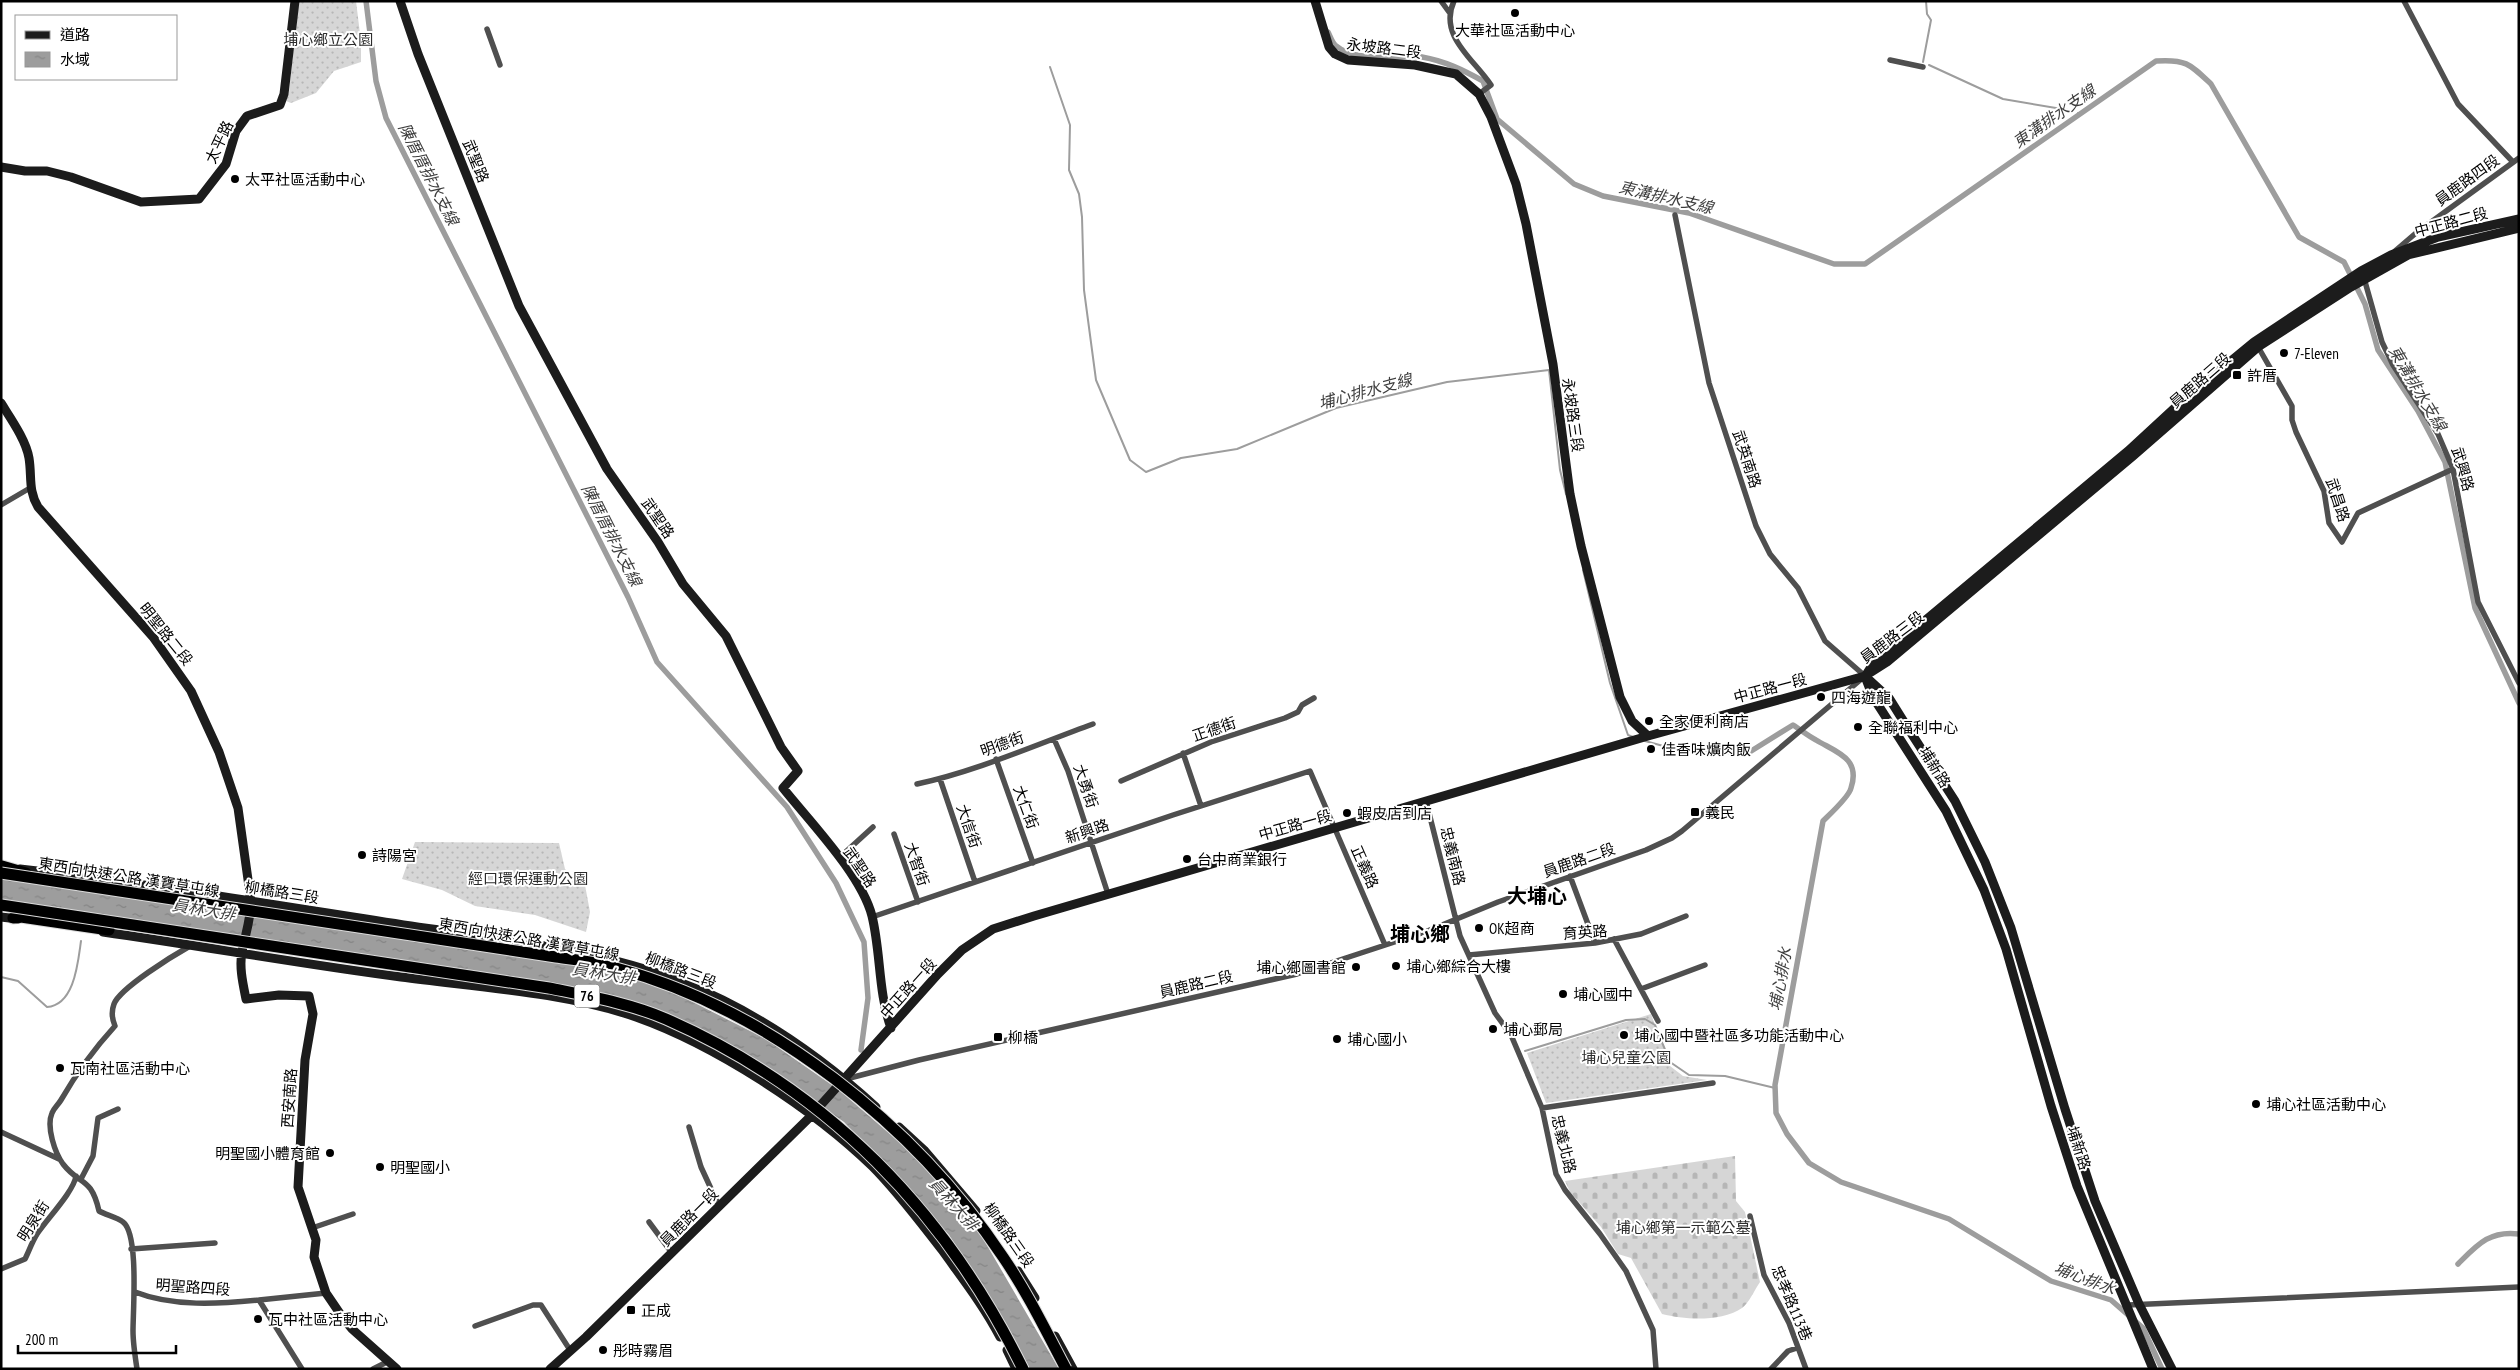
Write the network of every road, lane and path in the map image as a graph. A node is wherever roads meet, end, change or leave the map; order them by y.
1 (295, 1) edge
2 (400, 1) edge
3 (1315, 1) edge
4 (1441, 1) edge
5 (1454, 1) edge
6 (2404, 1) edge
7 (1449, 12) junction
8 (487, 30) dead end
9 (1890, 60) dead end
10 (500, 65) dead end
11 (1923, 67) dead end
12 (1480, 94) junction
13 (2516, 160) edge
14 (1, 167) edge
15 (1674, 215) dead end
16 (2519, 219) edge
17 (2519, 228) edge
18 (2391, 259) junction
19 (2363, 275) junction
20 (2256, 345) junction
21 (1, 403) edge
22 (2453, 469) junction
23 (30, 488) junction
24 (1, 506) edge
25 (1865, 676) junction
26 (2519, 683) edge
27 (1314, 698) dead end
28 (1093, 724) dead end
29 (1648, 736) junction
30 (1054, 739) junction
31 (1183, 753) junction
32 (996, 760) junction
33 (1310, 771) joint
34 (940, 779) junction
35 (1121, 781) dead end
36 (917, 784) dead end
37 (1426, 801) junction
38 (1201, 806) junction
39 (873, 827) dead end
40 (1334, 828) junction
41 (894, 834) dead end
42 (1092, 843) junction
43 (839, 858) junction
44 (1033, 863) junction
45 (2, 869) edge
46 (1570, 876) junction
47 (975, 882) junction
48 (1108, 894) junction
49 (251, 901) junction
50 (918, 902) junction
51 (1, 905) edge
52 (1686, 916) dead end
53 (7, 917) edge
54 (872, 917) junction
55 (1456, 918) junction
56 (399, 932) junction
57 (1614, 939) junction
58 (1595, 943) junction
59 (192, 945) junction
60 (1385, 945) junction
61 (241, 953) junction
62 (1469, 955) junction
63 (1705, 965) dead end
64 (440, 972) junction
65 (1641, 988) junction
66 (1658, 1021) dead end
67 (890, 1028) junction
68 (842, 1082) junction
69 (1712, 1083) dead end
70 (820, 1107) joint
71 (1542, 1108) junction
72 (118, 1109) dead end
73 (811, 1116) junction
74 (689, 1127) dead end
75 (1, 1132) edge
76 (59, 1159) junction
77 (79, 1178) junction
78 (719, 1206) junction
79 (353, 1214) dead end
80 (1750, 1216) dead end
81 (649, 1222) dead end
82 (312, 1228) junction
83 (215, 1243) dead end
84 (131, 1249) junction
85 (672, 1252) junction
86 (1, 1269) edge
87 (2519, 1287) edge
88 (135, 1292) junction
89 (326, 1293) junction
90 (259, 1300) junction
91 (2139, 1304) junction
92 (2128, 1305) junction
93 (475, 1326) dead end
94 (586, 1338) junction
95 (1797, 1348) junction
96 (570, 1350) junction
97 (389, 1361) junction
98 (137, 1369) edge
99 (302, 1369) edge
100 (373, 1369) edge
101 (397, 1369) edge
102 (550, 1369) edge
103 (558, 1369) edge
104 (1016, 1369) edge
105 (1023, 1369) edge
106 (1066, 1369) edge
107 (1072, 1369) edge
108 (1656, 1369) edge
109 (1771, 1369) edge
110 (1806, 1369) edge
111 (2153, 1369) edge
112 (2172, 1369) edge

1 - 14 street, 太平路
2 - 43 street, 武聖路
3 - 12 street, 永坡路二段
4 - 7 street
5 - 7 street
6 - 13 street
7 - 12 street
8 - 10 street
9 - 11 street
12 - 29 street, 永坡路三段
13 - 18 street, 員鹿路四段
15 - 25 street, 武英南路
16 - 18 street, 中正路二段
17 - 18 street, 中正路二段
18 - 19 street, 員鹿路三段
19 - 20 street, 員鹿路三段
19 - 22 street, 武興路
20 - 22 street, 武昌路
20 - 25 street, 員鹿路三段
21 - 23 street, 明聖路二段
22 - 26 street, 武興路
23 - 24 street
23 - 49 street, 明聖路二段
25 - 29 street, 中正路一段
25 - 46 street, 員鹿路二段
25 - 91 street, 埔新路
25 - 92 street, 埔新路
27 - 31 street, 正德街
28 - 30 street, 明德街
29 - 37 street, 中正路一段
30 - 32 street, 明德街
30 - 42 street, 大勇街
31 - 35 street, 正德街
31 - 38 street
32 - 34 street, 明德街
32 - 44 street, 大仁街
33 - 38 street, 新興路
33 - 40 street, 正義路
34 - 36 street, 明德街
34 - 47 street, 大信街
37 - 40 street, 中正路一段
37 - 55 street, 忠義南路
38 - 42 street, 新興路
39 - 43 street
40 - 48 street, 中正路一段
40 - 60 street, 正義路
41 - 50 street, 大智街
42 - 44 street, 新興路
42 - 48 street, 大勇街
43 - 54 street, 武聖路
44 - 47 street, 新興路
45 - 49 street, 柳橋路三段
45 - 56 highway, 東西向快速公路 漢寶草屯線 / 76, bridge
45 - 56 highway, bridge
46 - 55 street, 員鹿路二段
46 - 58 street
47 - 50 street, 新興路
48 - 67 street, 中正路一段
49 - 61 street, 明聖路二段
49 - 68 street, 柳橋路三段
50 - 54 street, 新興路
51 - 64 highway, 76, bridge
52 - 57 street
53 - 59 street
53 - 64 highway, bridge
54 - 67 street, 武聖路
55 - 60 street, 員鹿路二段
55 - 62 street, 忠義北路
56 - 106 highway, 東西向快速公路 漢寶草屯線 / 76, bridge
57 - 58 street, 育英路
57 - 65 street, 育英路
58 - 62 street, 育英路
59 - 61 street
59 - 76 street
60 - 68 street, 員鹿路二段
61 - 73 street
61 - 82 street, 西安南路
62 - 71 street, 忠義北路
63 - 65 street
64 - 105 highway, 76, bridge
65 - 66 street, 育英路
67 - 68 street, 中正路一段
68 - 70 street, 中正路一段
68 - 107 street, 柳橋路三段
69 - 71 street
70 - 73 street, 員鹿路一段
71 - 108 street, 忠義北路
72 - 77 street, 明泉街
73 - 78 street, 員鹿路一段
73 - 104 street
74 - 78 street
75 - 76 street
76 - 77 street
77 - 84 street
77 - 86 street, 明泉街
78 - 85 street, 員鹿路一段
79 - 82 street
80 - 95 street, 忠孝路113巷
81 - 85 street
82 - 89 street, 西安南路
83 - 84 street
84 - 88 street
85 - 94 street, 員鹿路一段
87 - 91 street
88 - 90 street, 明聖路四段
88 - 98 street
89 - 90 street, 明聖路四段
89 - 97 street, 西安南路
90 - 99 street
91 - 92 street
91 - 112 street, 埔新路
92 - 111 street, 埔新路
93 - 96 street
94 - 96 street, 員鹿路一段
94 - 103 street, 員鹿路一段
95 - 109 street
95 - 110 street, 忠孝路113巷
96 - 102 street, 員鹿路一段
97 - 100 street
97 - 101 street, 西安南路

